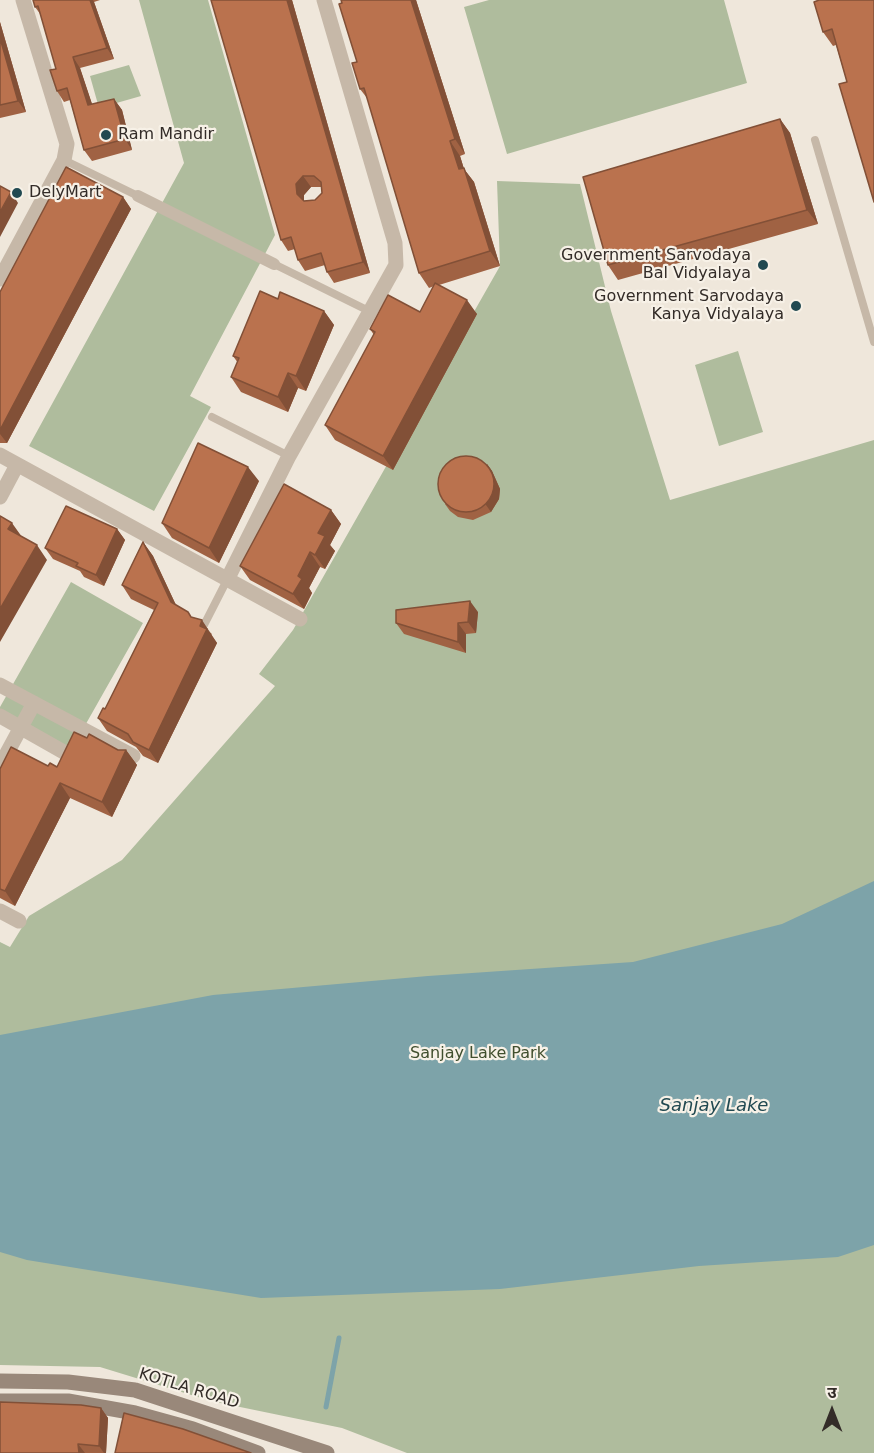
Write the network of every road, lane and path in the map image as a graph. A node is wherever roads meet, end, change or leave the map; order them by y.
1 (23, 0) edge
2 (324, 0) edge
3 (815, 140) dead end
4 (64, 159) junction
5 (138, 196) joint
6 (274, 264) joint
7 (0, 279) edge
8 (371, 312) junction
9 (874, 342) edge
10 (212, 417) dead end
11 (0, 455) edge
12 (289, 456) junction
13 (17, 465) junction
14 (0, 497) edge
15 (228, 578) junction
16 (300, 619) dead end
17 (204, 625) edge
18 (0, 685) edge
19 (34, 703) junction
20 (0, 716) edge
21 (21, 729) junction
22 (69, 755) edge
23 (133, 756) edge
24 (0, 766) edge
25 (0, 911) edge
26 (19, 921) dead end
27 (0, 1381) edge
28 (0, 1401) edge
29 (318, 1452) edge
30 (258, 1453) edge

1 - 4 street
2 - 8 street
3 - 9 lane
4 - 5 lane
4 - 7 street
5 - 6 street
6 - 8 lane
8 - 12 street
10 - 12 lane
11 - 13 street
12 - 15 street
13 - 14 street
13 - 15 street
15 - 16 street
15 - 17 lane
18 - 19 street
19 - 21 street
19 - 23 street
20 - 21 street
21 - 22 street
21 - 24 street
25 - 26 street
27 - 29 main road, KOTLA ROAD
28 - 30 main road

